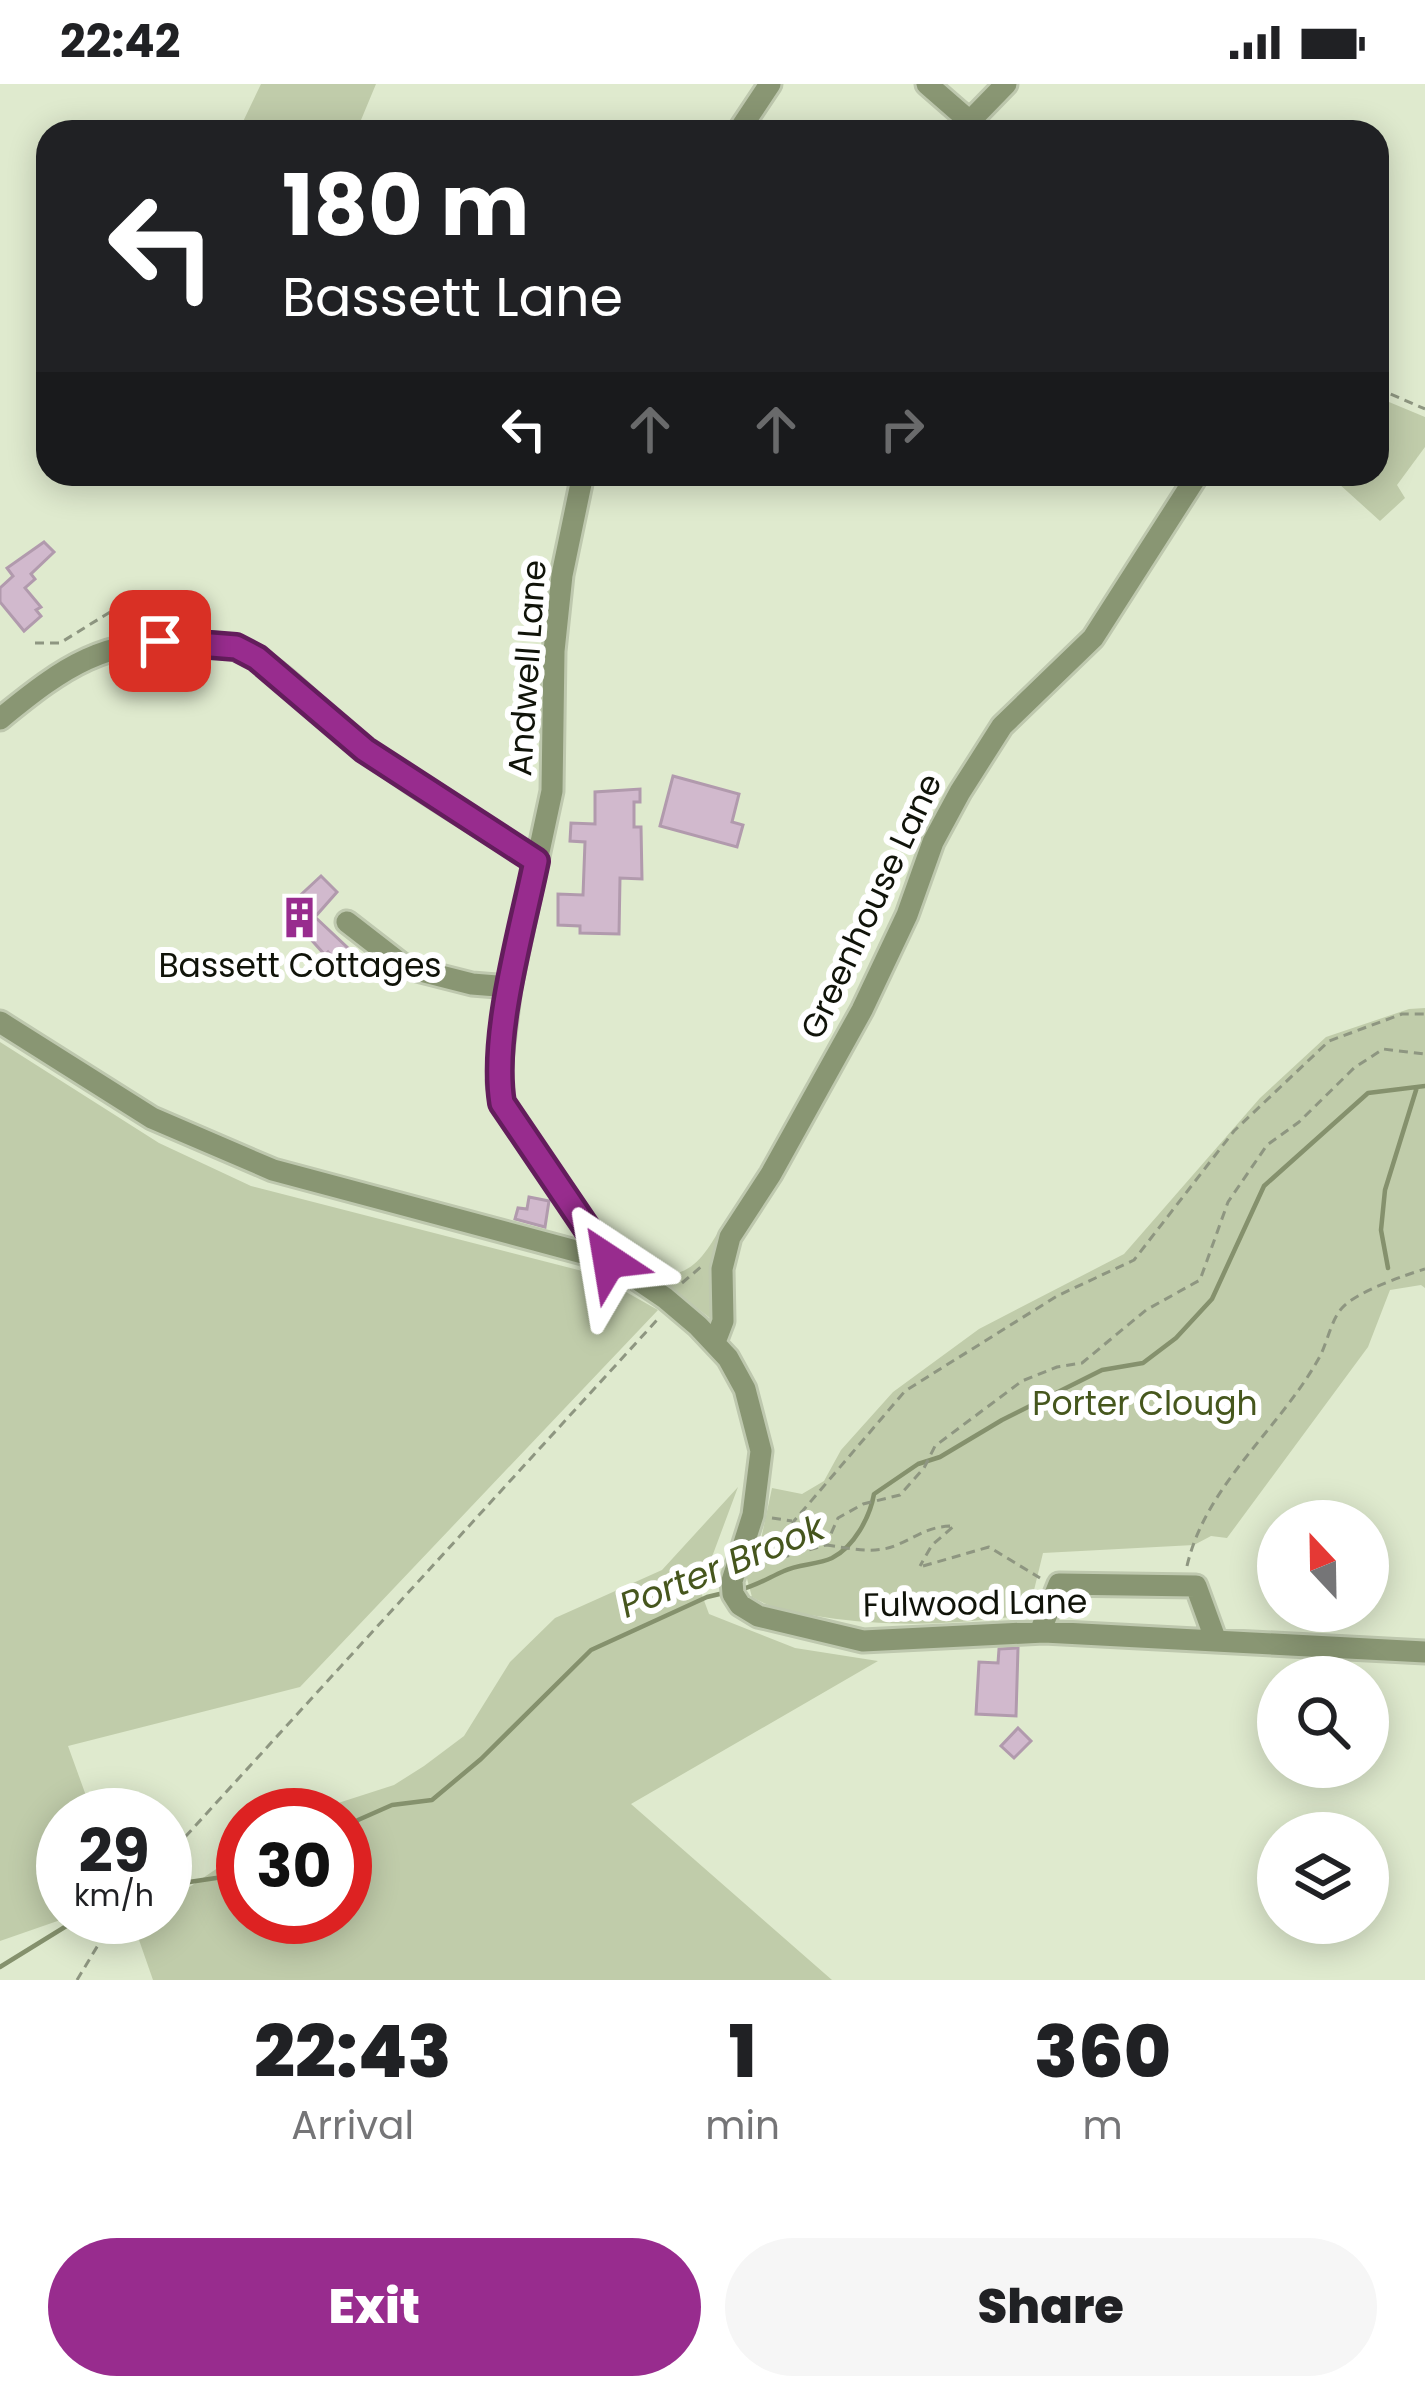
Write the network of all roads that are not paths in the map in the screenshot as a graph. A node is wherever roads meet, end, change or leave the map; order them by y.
1 (770, 84) edge
2 (927, 84) edge
3 (1006, 84) edge
4 (746, 120) edge
5 (969, 120) edge
6 (980, 120) edge
7 (580, 486) edge
8 (1190, 486) edge
9 (0, 719) edge
10 (536, 861) junction
11 (347, 922) dead end
12 (510, 988) junction
13 (0, 1022) edge
14 (609, 1261) junction
15 (715, 1342) junction
16 (1040, 1632) junction
17 (1216, 1641) junction
18 (1425, 1652) edge

1 - 4 street
2 - 5 street
3 - 6 street
7 - 10 street, Andwell Lane
8 - 15 street, Greenhouse Lane
9 - 10 street
10 - 12 street, Andwell Lane
11 - 12 street
12 - 14 street, Andwell Lane
13 - 14 street, Fulwood Lane
14 - 15 street, Fulwood Lane
15 - 16 street, Fulwood Lane
16 - 17 street, Fulwood Lane
16 - 17 street
17 - 18 street, Fulwood Lane

